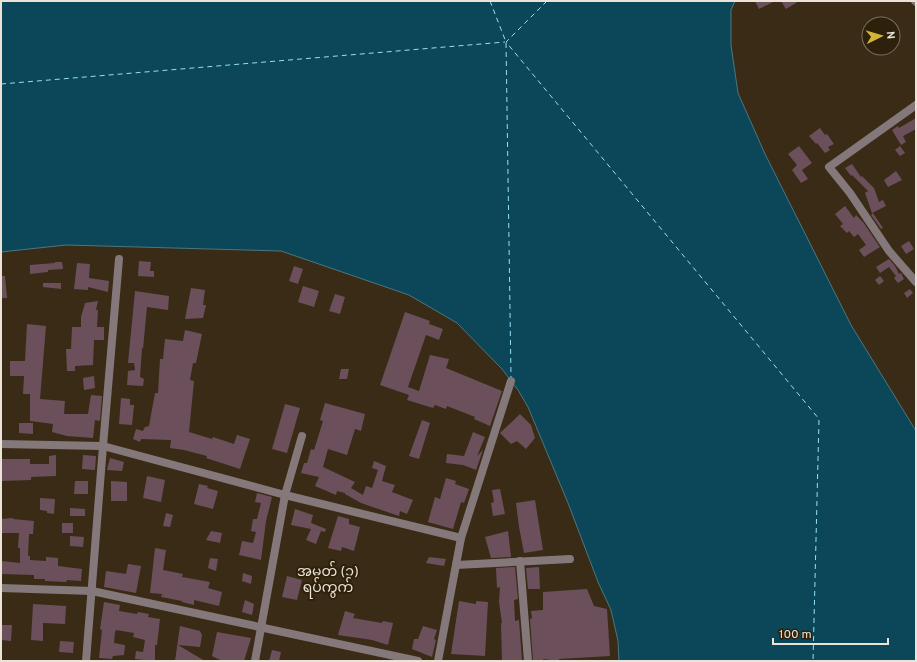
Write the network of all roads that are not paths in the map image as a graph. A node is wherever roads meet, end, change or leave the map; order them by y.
1 (916, 105) edge
2 (119, 260) dead end
3 (916, 282) edge
4 (511, 381) dead end
5 (302, 436) dead end
6 (1, 444) edge
7 (103, 446) junction
8 (284, 495) junction
9 (460, 538) junction
10 (570, 559) dead end
11 (520, 562) junction
12 (456, 565) junction
13 (1, 588) edge
14 (92, 591) junction
15 (261, 627) junction
16 (86, 661) edge
17 (255, 661) edge
18 (418, 661) edge
19 (438, 661) edge
20 (528, 661) edge

1 - 3 street
2 - 7 street
4 - 9 street
5 - 8 street
6 - 7 street
7 - 8 street
7 - 14 street
8 - 9 street
8 - 15 street
9 - 12 street
10 - 11 street
11 - 12 street
11 - 20 street
12 - 19 street
13 - 14 street
14 - 15 street
14 - 16 street
15 - 17 street
15 - 18 street

